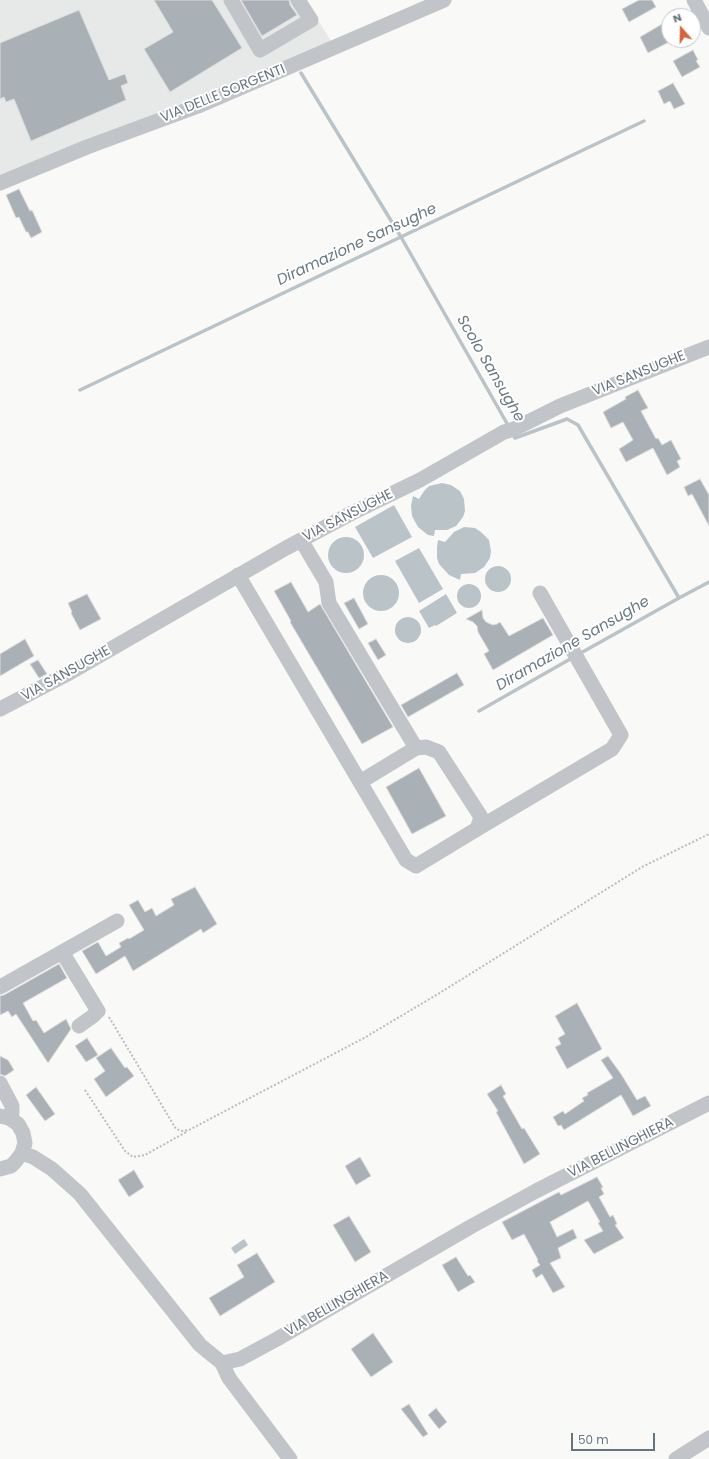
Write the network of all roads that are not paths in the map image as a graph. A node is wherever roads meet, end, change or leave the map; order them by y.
1 (231, 0) edge
2 (298, 0) edge
3 (444, 0) edge
4 (694, 0) edge
5 (709, 28) edge
6 (0, 182) edge
7 (709, 347) edge
8 (301, 540) junction
9 (238, 575) junction
10 (540, 593) dead end
11 (0, 710) edge
12 (416, 748) junction
13 (360, 782) junction
14 (477, 829) junction
15 (117, 921) dead end
16 (62, 952) junction
17 (0, 987) edge
18 (79, 1026) dead end
19 (0, 1083) edge
20 (709, 1103) edge
21 (5, 1117) edge
22 (22, 1153) junction
23 (0, 1169) edge
24 (222, 1363) junction
25 (709, 1438) edge
26 (290, 1459) edge
27 (676, 1459) edge

1 - 2 street
3 - 6 street, VIA DELLE SORGENTI
4 - 5 street
7 - 8 street, VIA SANSUGHE
8 - 9 street, VIA SANSUGHE
8 - 12 street
9 - 11 street, VIA SANSUGHE
9 - 13 street
10 - 14 street
12 - 13 street
12 - 14 street
13 - 14 street
15 - 16 street
16 - 17 street
16 - 18 street
19 - 21 street
20 - 24 street, VIA BELLINGHIERA
21 - 22 street
22 - 23 street
22 - 24 street
24 - 26 street
25 - 27 street

